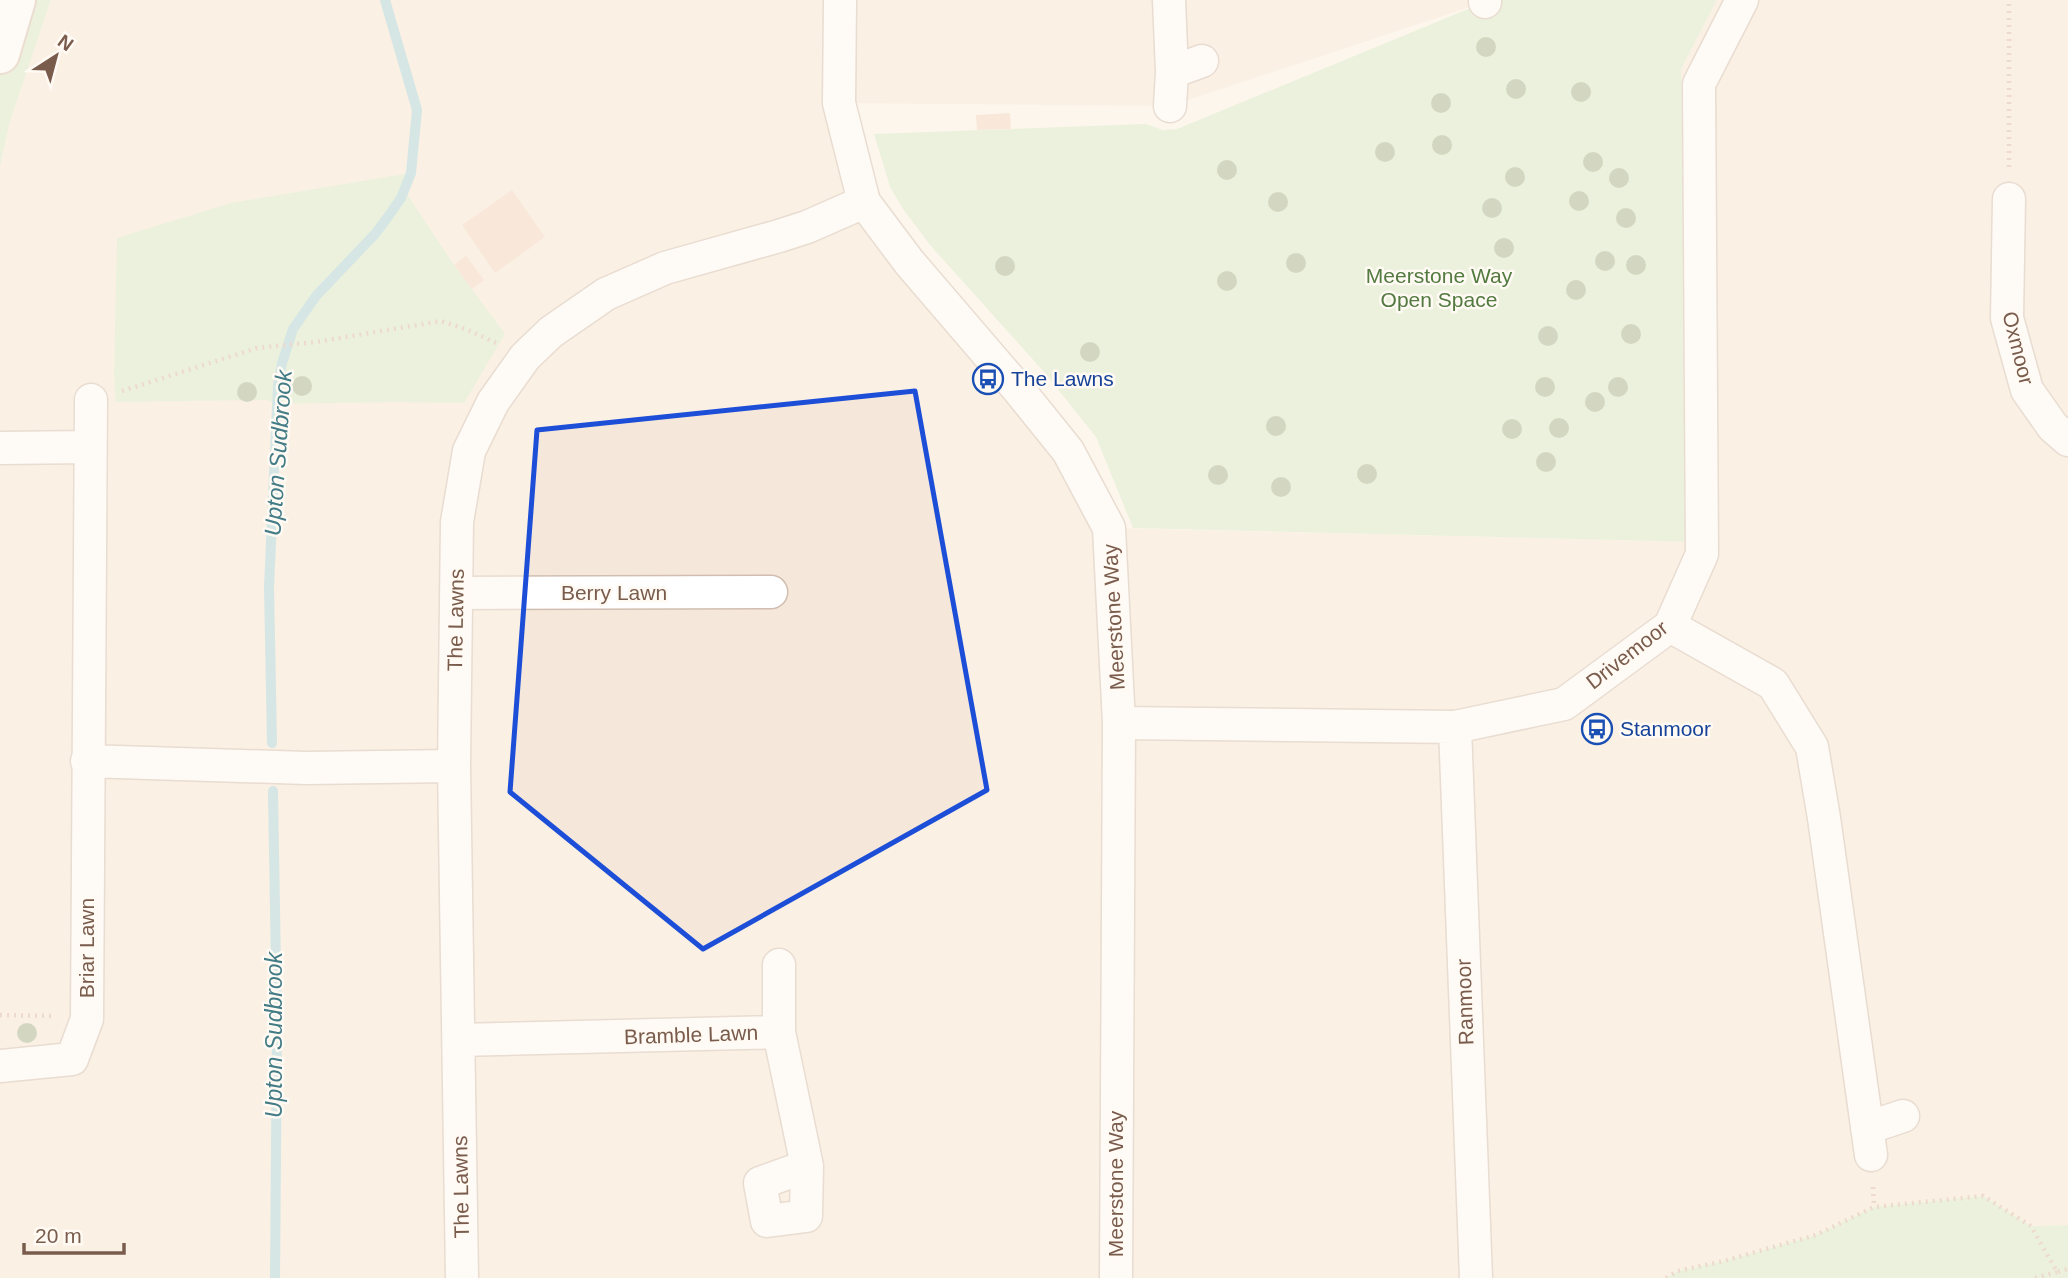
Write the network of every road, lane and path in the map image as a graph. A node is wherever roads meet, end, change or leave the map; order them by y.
1 (16, 0) edge
2 (840, 0) edge
3 (1169, 0) edge
4 (1742, 0) edge
5 (2009, 0) edge
6 (0, 54) edge
7 (1202, 61) dead end
8 (1172, 72) junction
9 (1170, 106) dead end
10 (2009, 199) joint
11 (864, 201) junction
12 (525, 358) junction
13 (101, 397) joint
14 (2068, 440) edge
15 (90, 447) junction
16 (0, 448) edge
17 (771, 592) dead end
18 (457, 593) junction
19 (1670, 626) junction
20 (1119, 723) junction
21 (1455, 727) junction
22 (87, 761) junction
23 (454, 766) junction
24 (779, 965) dead end
25 (779, 1032) junction
26 (459, 1040) junction
27 (0, 1066) edge
28 (1903, 1116) dead end
29 (807, 1166) junction
30 (2068, 1269) edge
31 (2057, 1272) junction
32 (462, 1278) edge
33 (1116, 1278) edge
34 (1476, 1278) edge
35 (1666, 1278) edge
36 (2035, 1278) edge

1 - 6 main road
2 - 11 street, Meerstone Way
3 - 8 street
4 - 19 street, Drivemoor
5 - 10 path
7 - 8 street
8 - 9 street
10 - 14 street, Oxmoor
11 - 12 street, The Lawns
11 - 20 street, Meerstone Way
12 - 13 path
12 - 18 street, The Lawns
13 - 15 street, Briar Lawn
15 - 16 street
15 - 22 street, Briar Lawn
17 - 18 street, Berry Lawn
18 - 23 street, The Lawns
19 - 21 street, Drivemoor
19 - 28 street
20 - 21 street, Drivemoor
20 - 33 street, Meerstone Way
21 - 34 street, Ranmoor
22 - 23 street
22 - 27 street, Briar Lawn
23 - 26 street, The Lawns
24 - 25 street
25 - 26 street, Bramble Lawn
25 - 29 street, Bramble Lawn
26 - 32 street, The Lawns
29 - 29 street, Bramble Lawn
30 - 31 path
31 - 35 path
31 - 36 path

